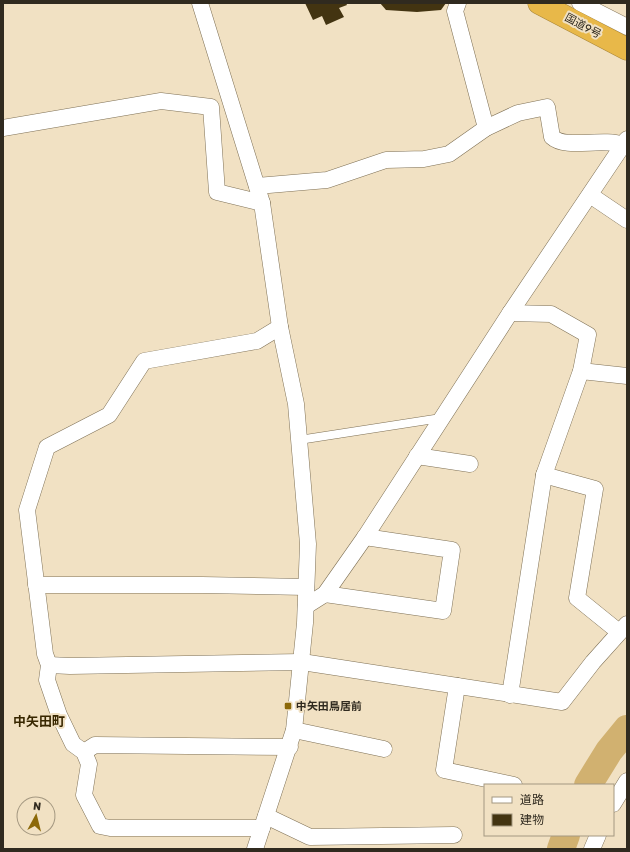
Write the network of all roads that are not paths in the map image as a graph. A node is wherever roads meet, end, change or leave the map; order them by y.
1 (200, 3) edge
2 (458, 3) edge
3 (539, 3) edge
4 (580, 3) edge
5 (627, 27) edge
6 (627, 49) edge
7 (3, 128) edge
8 (486, 128) junction
9 (625, 142) edge
10 (257, 186) junction
11 (590, 195) junction
12 (262, 203) junction
13 (627, 220) edge
14 (510, 313) junction
15 (280, 327) junction
16 (581, 371) junction
17 (627, 376) edge
18 (441, 418) junction
19 (299, 440) junction
20 (416, 456) junction
21 (470, 464) dead end
22 (544, 475) junction
23 (364, 536) junction
24 (36, 585) junction
25 (306, 587) junction
26 (325, 594) junction
27 (306, 606) junction
28 (623, 628) edge
29 (302, 662) junction
30 (49, 665) junction
31 (457, 686) junction
32 (510, 694) junction
33 (294, 730) junction
34 (290, 747) junction
35 (384, 749) dead end
36 (84, 752) junction
37 (627, 780) edge
38 (509, 784) edge
39 (614, 802) edge
40 (264, 822) junction
41 (454, 835) dead end
42 (598, 836) edge
43 (435, 842) edge
44 (367, 843) edge
45 (255, 849) edge
46 (592, 849) edge

1 - 10 street
2 - 8 street
3 - 6 highway, 国道9号
4 - 5 street
7 - 12 street
8 - 9 street
8 - 10 street
9 - 11 street
10 - 12 street
11 - 13 street
11 - 14 street
12 - 15 street
14 - 16 street
14 - 18 street
15 - 19 street
15 - 24 street
16 - 17 street
16 - 22 street
18 - 19 lane
18 - 20 street
19 - 25 street
20 - 21 street
20 - 23 street
22 - 28 street
22 - 32 street
23 - 26 street
23 - 26 street
24 - 25 street
24 - 30 street
25 - 27 street
26 - 27 street
27 - 29 street
28 - 32 street
29 - 30 street
29 - 31 street
29 - 33 street
30 - 36 street
31 - 32 street
31 - 38 street
33 - 34 street
33 - 35 street
34 - 36 street
34 - 40 street
36 - 40 street
37 - 39 street
40 - 44 street
40 - 45 street
41 - 43 street
42 - 46 street
43 - 44 street

